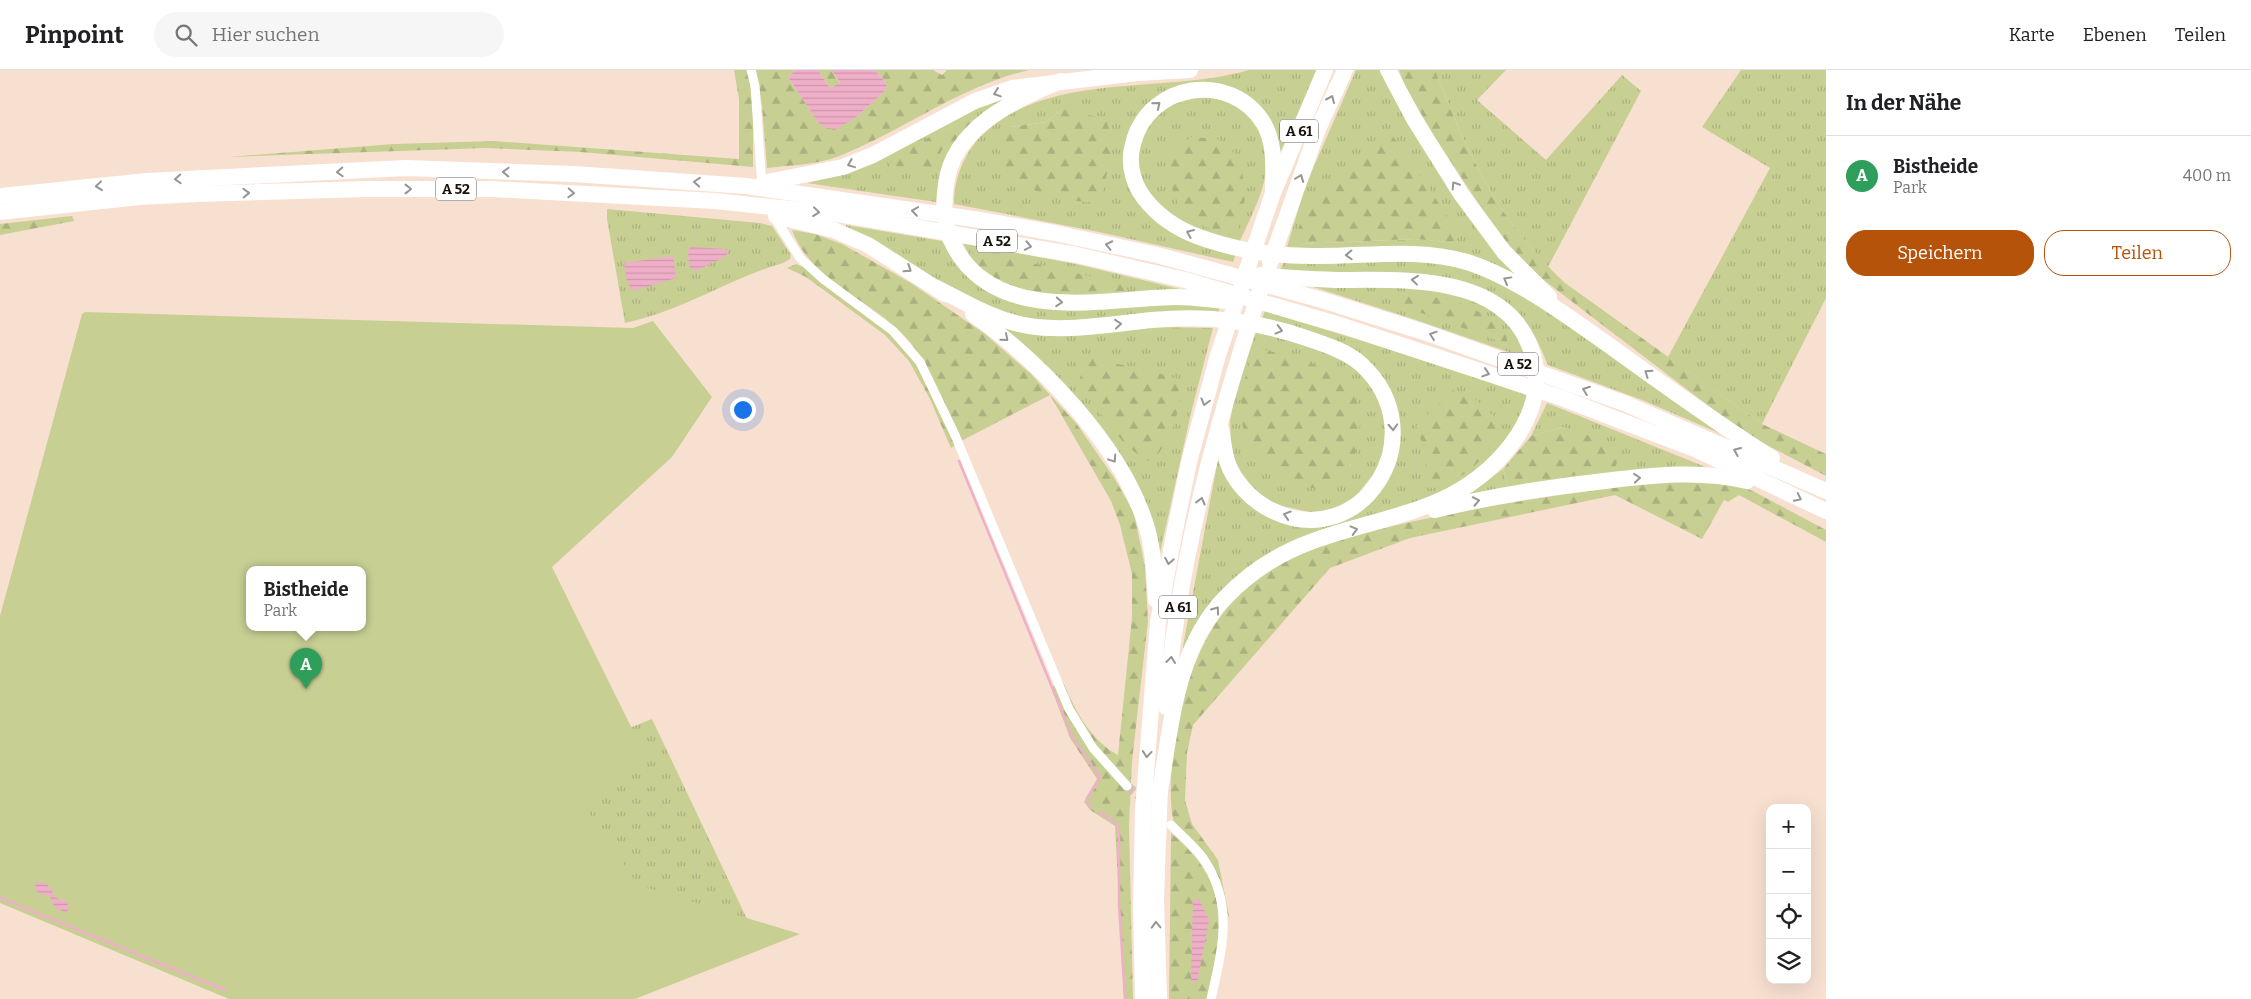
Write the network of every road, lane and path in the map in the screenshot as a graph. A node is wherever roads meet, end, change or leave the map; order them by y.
1 (751, 70) edge
2 (1190, 70) edge
3 (1325, 70) edge
4 (1344, 70) edge
5 (1388, 70) edge
6 (1061, 81) junction
7 (746, 186) junction
8 (1273, 193) junction
9 (0, 196) edge
10 (715, 201) junction
11 (0, 212) edge
12 (1214, 270) junction
13 (937, 288) junction
14 (1274, 306) junction
15 (1578, 324) junction
16 (1220, 422) junction
17 (1820, 488) edge
18 (1779, 489) junction
19 (1826, 511) edge
20 (1377, 523) junction
21 (1158, 622) junction
22 (1127, 786) tunnel mouth
23 (1159, 796) junction
24 (1171, 825) dead end
25 (1143, 999) edge
26 (1159, 999) edge
27 (1211, 999) edge

1 - 22 street
2 - 6 highway
3 - 8 highway, A 61
16 -> 4 highway, A 61
15 -> 5 highway
6 -> 7 highway
6 -> 14 highway
7 -> 9 highway, A 52
12 -> 7 highway, A 52
15 -> 8 highway
8 -> 21 highway, A 61
11 -> 10 highway, A 52
10 -> 13 highway
10 -> 14 highway, A 52
17 -> 12 highway, A 52
20 -> 12 highway
13 -> 16 highway
13 -> 21 highway
14 -> 18 highway, A 52
17 -> 15 highway
23 -> 16 highway, A 61
18 -> 19 highway, A 52
20 -> 18 highway
23 -> 20 highway
21 -> 25 highway, A 61
26 -> 23 highway, A 61
24 - 27 street

